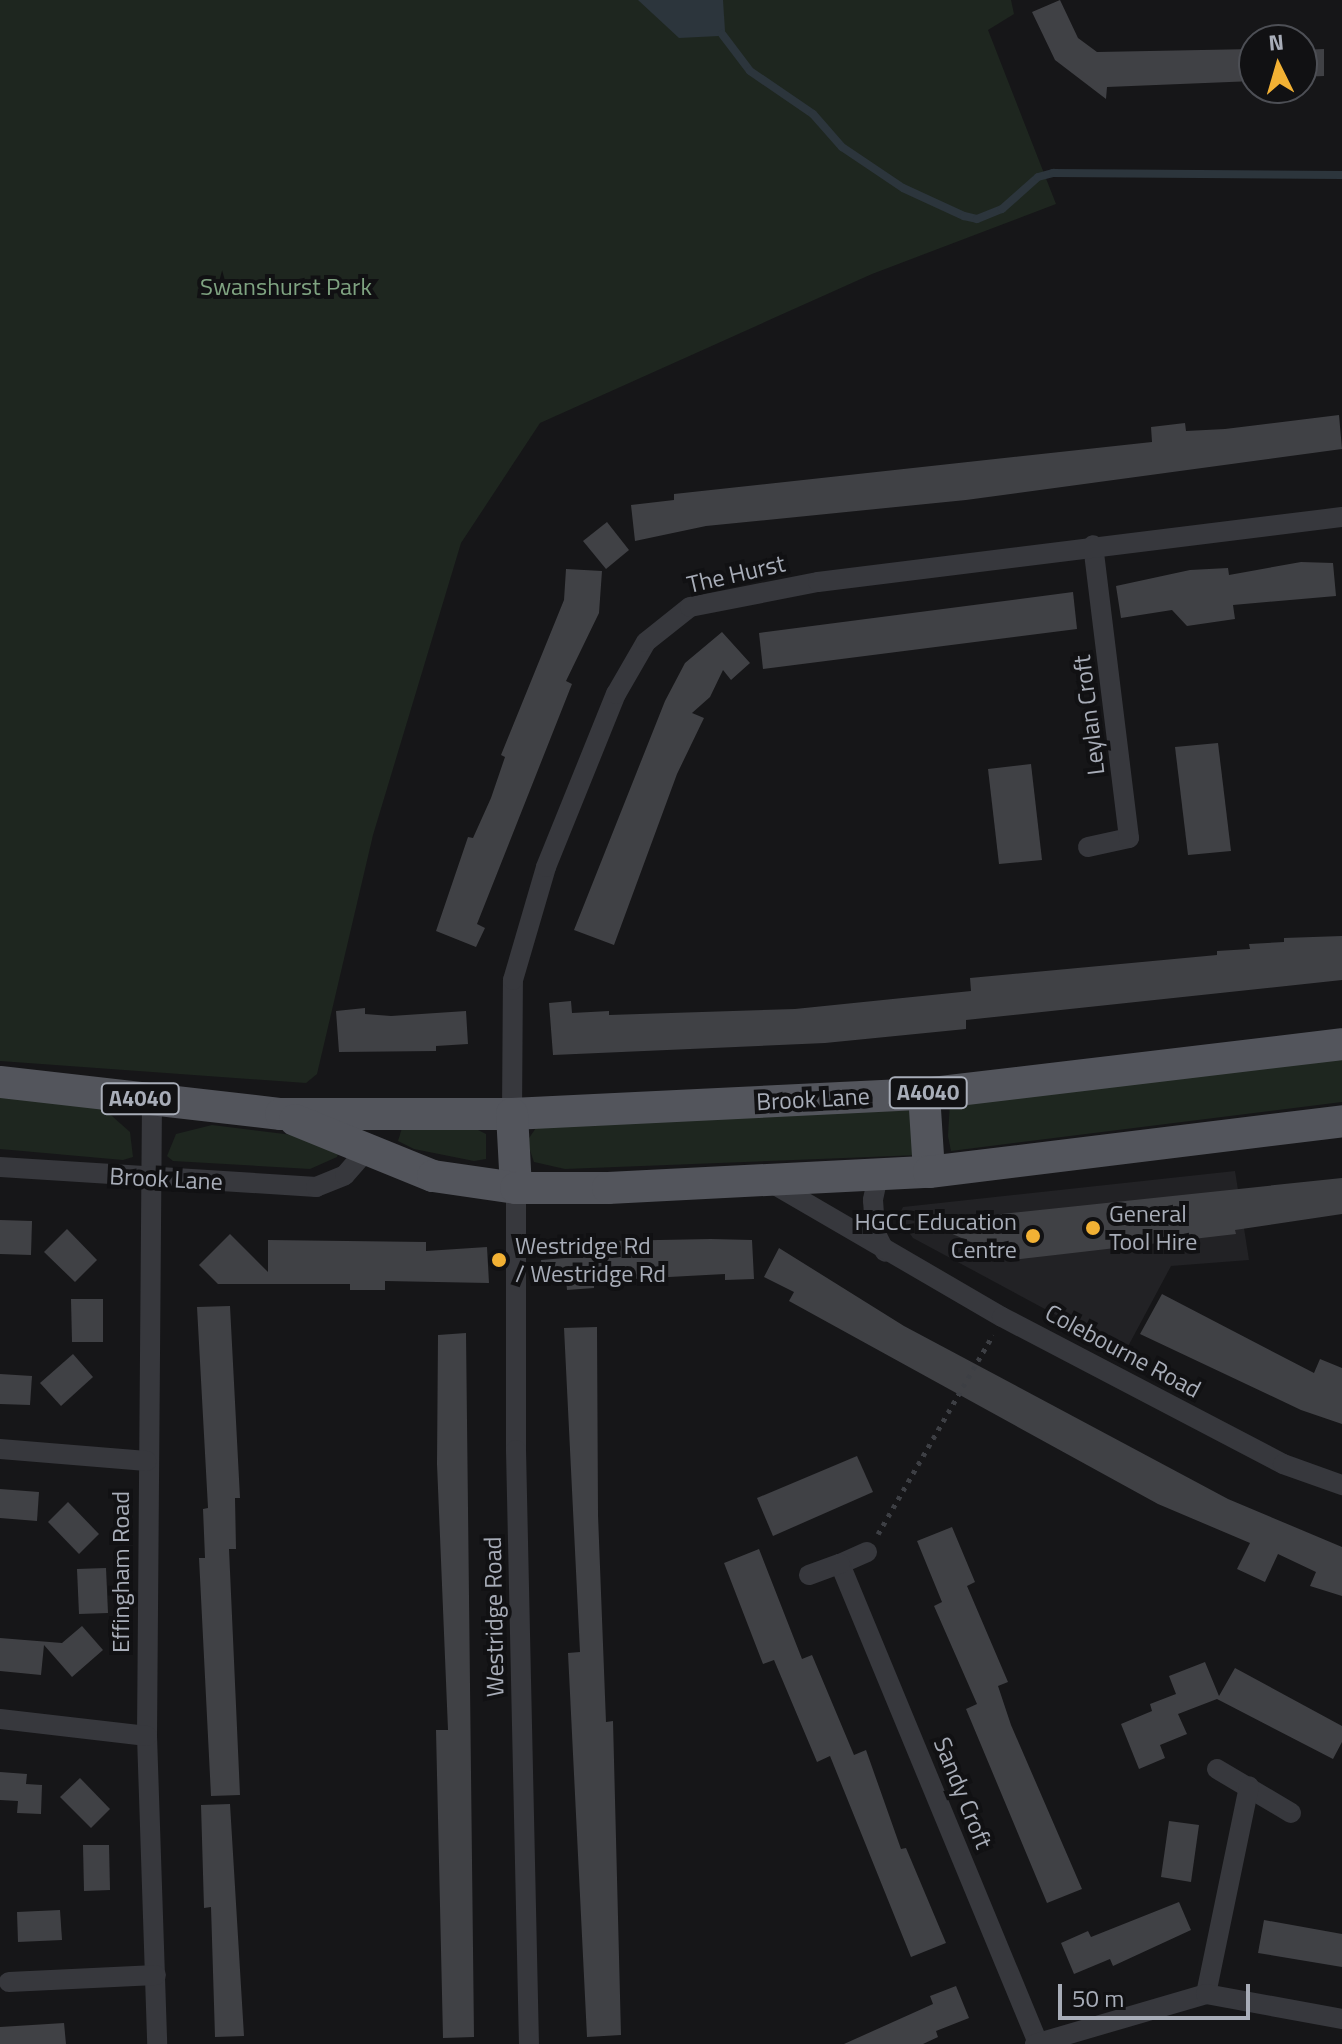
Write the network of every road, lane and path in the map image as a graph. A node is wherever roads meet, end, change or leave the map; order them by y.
1 (1342, 517) edge
2 (1093, 545) junction
3 (1088, 847) dead end
4 (1342, 1044) edge
5 (0, 1082) edge
6 (924, 1094) junction
7 (152, 1100) junction
8 (281, 1114) junction
9 (512, 1114) junction
10 (1342, 1121) edge
11 (366, 1151) junction
12 (0, 1167) edge
13 (929, 1172) junction
14 (878, 1176) junction
15 (151, 1178) junction
16 (769, 1181) junction
17 (516, 1188) junction
18 (885, 1252) junction
19 (1002, 1317) junction
20 (0, 1449) edge
21 (147, 1461) junction
22 (1342, 1485) edge
23 (867, 1552) joint
24 (840, 1564) junction
25 (809, 1575) dead end
26 (0, 1719) edge
27 (147, 1736) junction
28 (1217, 1769) dead end
29 (1249, 1786) junction
30 (1291, 1813) dead end
31 (156, 1975) junction
32 (9, 1982) dead end
33 (1206, 1994) junction
34 (1342, 2019) edge
35 (1037, 2043) edge
36 (157, 2044) edge
37 (529, 2044) edge

1 - 2 street, The Hurst
2 - 3 street, Leylan Croft
2 - 9 street, The Hurst
4 - 6 main road, Brook Lane / A4040
5 - 7 main road, Brook Lane / A4040
6 - 9 main road, Brook Lane / A4040
6 - 13 main road
7 - 8 main road, Brook Lane / A4040
7 - 15 street, Effingham Road
8 - 9 main road, Brook Lane / A4040
8 - 11 main road, Brook Lane / A4040
9 - 17 main road
10 - 13 main road, Brook Lane / A4040
11 - 15 street, Brook Lane
11 - 17 main road, Brook Lane / A4040
12 - 15 street, Brook Lane
13 - 14 main road, Brook Lane / A4040
14 - 16 main road, Brook Lane / A4040
14 - 18 street
15 - 21 street, Effingham Road
16 - 17 main road, Brook Lane / A4040
16 - 18 street, Colebourne Road
17 - 37 street, Westridge Road
18 - 19 street, Colebourne Road
19 - 22 street, Colebourne Road
19 - 23 path
20 - 21 street
21 - 27 street, Effingham Road
23 - 24 street
24 - 25 street
24 - 35 street, Sandy Croft
26 - 27 street
27 - 31 street, Effingham Road
28 - 29 street
29 - 30 street
29 - 33 street
31 - 32 street
31 - 36 street, Effingham Road
33 - 34 street
33 - 35 street

